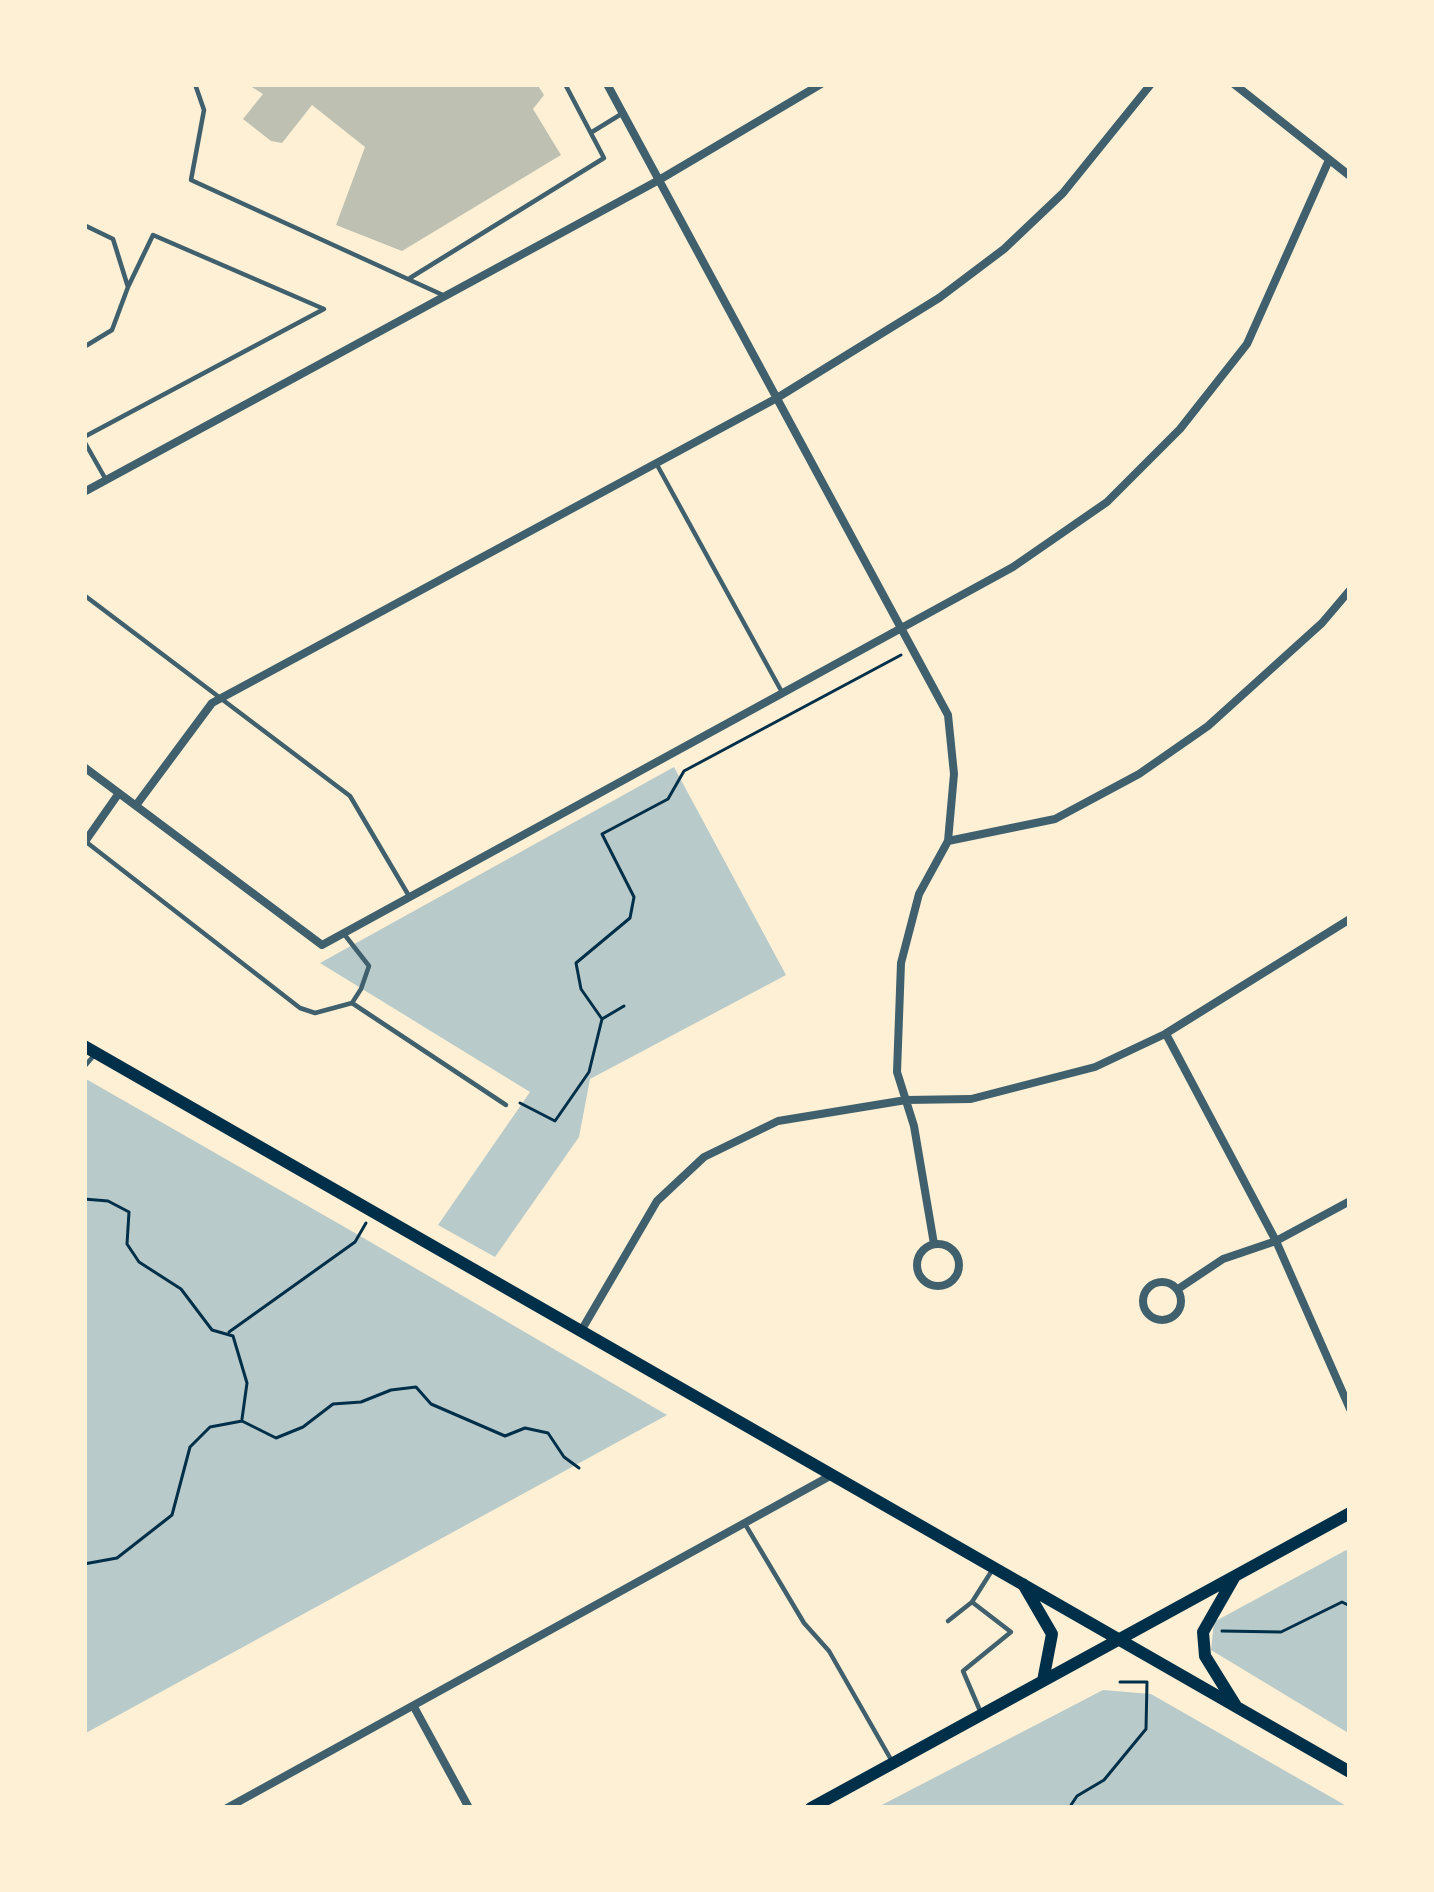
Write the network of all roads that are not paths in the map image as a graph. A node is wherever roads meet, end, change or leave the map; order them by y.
1 (195, 84) edge
2 (565, 84) edge
3 (607, 84) edge
4 (821, 84) edge
5 (1151, 84) edge
6 (1234, 84) edge
7 (623, 113) junction
8 (592, 132) junction
9 (1329, 160) junction
10 (1350, 176) edge
11 (659, 179) junction
12 (84, 225) edge
13 (407, 279) junction
14 (128, 287) junction
15 (445, 296) junction
16 (84, 347) edge
17 (777, 398) junction
18 (84, 439) edge
19 (656, 463) junction
20 (105, 480) junction
21 (84, 492) edge
22 (1350, 590) edge
23 (84, 595) edge
24 (904, 628) junction
25 (783, 694) junction
26 (217, 700) junction
27 (84, 766) edge
28 (119, 793) junction
29 (137, 805) junction
30 (948, 841) junction
31 (84, 842) edge
32 (410, 897) junction
33 (1350, 919) edge
34 (344, 933) junction
35 (352, 1004) junction
36 (1166, 1034) junction
37 (90, 1049) edge
38 (84, 1067) edge
39 (906, 1100) junction
40 (506, 1105) road end
41 (1350, 1202) edge
42 (1276, 1240) junction
43 (934, 1244) junction
44 (1178, 1289) junction
45 (581, 1331) junction
46 (1350, 1409) edge
47 (832, 1475) junction
48 (1350, 1513) edge
49 (745, 1524) junction
50 (994, 1567) junction
51 (1234, 1576) junction
52 (1022, 1583) junction
53 (973, 1602) junction
54 (948, 1621) dead end
55 (1120, 1639) junction
56 (1043, 1681) junction
57 (414, 1707) junction
58 (1237, 1707) junction
59 (982, 1714) junction
60 (893, 1763) junction
61 (1350, 1772) edge
62 (227, 1808) edge
63 (469, 1808) edge
64 (811, 1808) edge

1 - 13 lane
2 - 8 lane
3 - 7 street
4 - 11 street
5 - 17 street
6 - 9 street
7 - 8 lane
7 - 11 street
8 - 13 lane
9 - 10 street
9 - 24 street
11 - 15 street
11 - 17 street
12 - 14 lane
13 - 15 lane
14 - 16 lane
14 - 18 lane
15 - 20 street
17 - 19 street
17 - 24 street
18 - 20 lane
19 - 25 lane
19 - 26 street
20 - 21 street
22 - 30 street
23 - 26 lane
24 - 25 street
24 - 30 street
25 - 32 street
26 - 29 street
26 - 32 lane
27 - 28 street
28 - 29 street
28 - 31 street
29 - 34 street
30 - 39 street
31 - 35 lane
32 - 34 street
33 - 36 street
34 - 35 lane
35 - 40 lane
36 - 39 street
36 - 42 street
37 - 38 lane
37 - 45 main road
39 - 43 street
39 - 45 street
41 - 42 street
42 - 44 street
42 - 46 street
43 - 43 street
44 - 44 street
45 - 47 main road
47 - 49 street
47 - 50 main road
48 - 51 main road
49 - 57 street
49 - 60 lane
50 - 52 main road
50 - 53 lane
51 - 55 main road
51 - 58 main road
52 - 55 main road
52 - 56 main road
53 - 54 lane
53 - 59 lane
55 - 56 main road
55 - 58 main road
56 - 59 main road
57 - 62 street
57 - 63 street
58 - 61 main road
59 - 60 main road
60 - 64 main road

